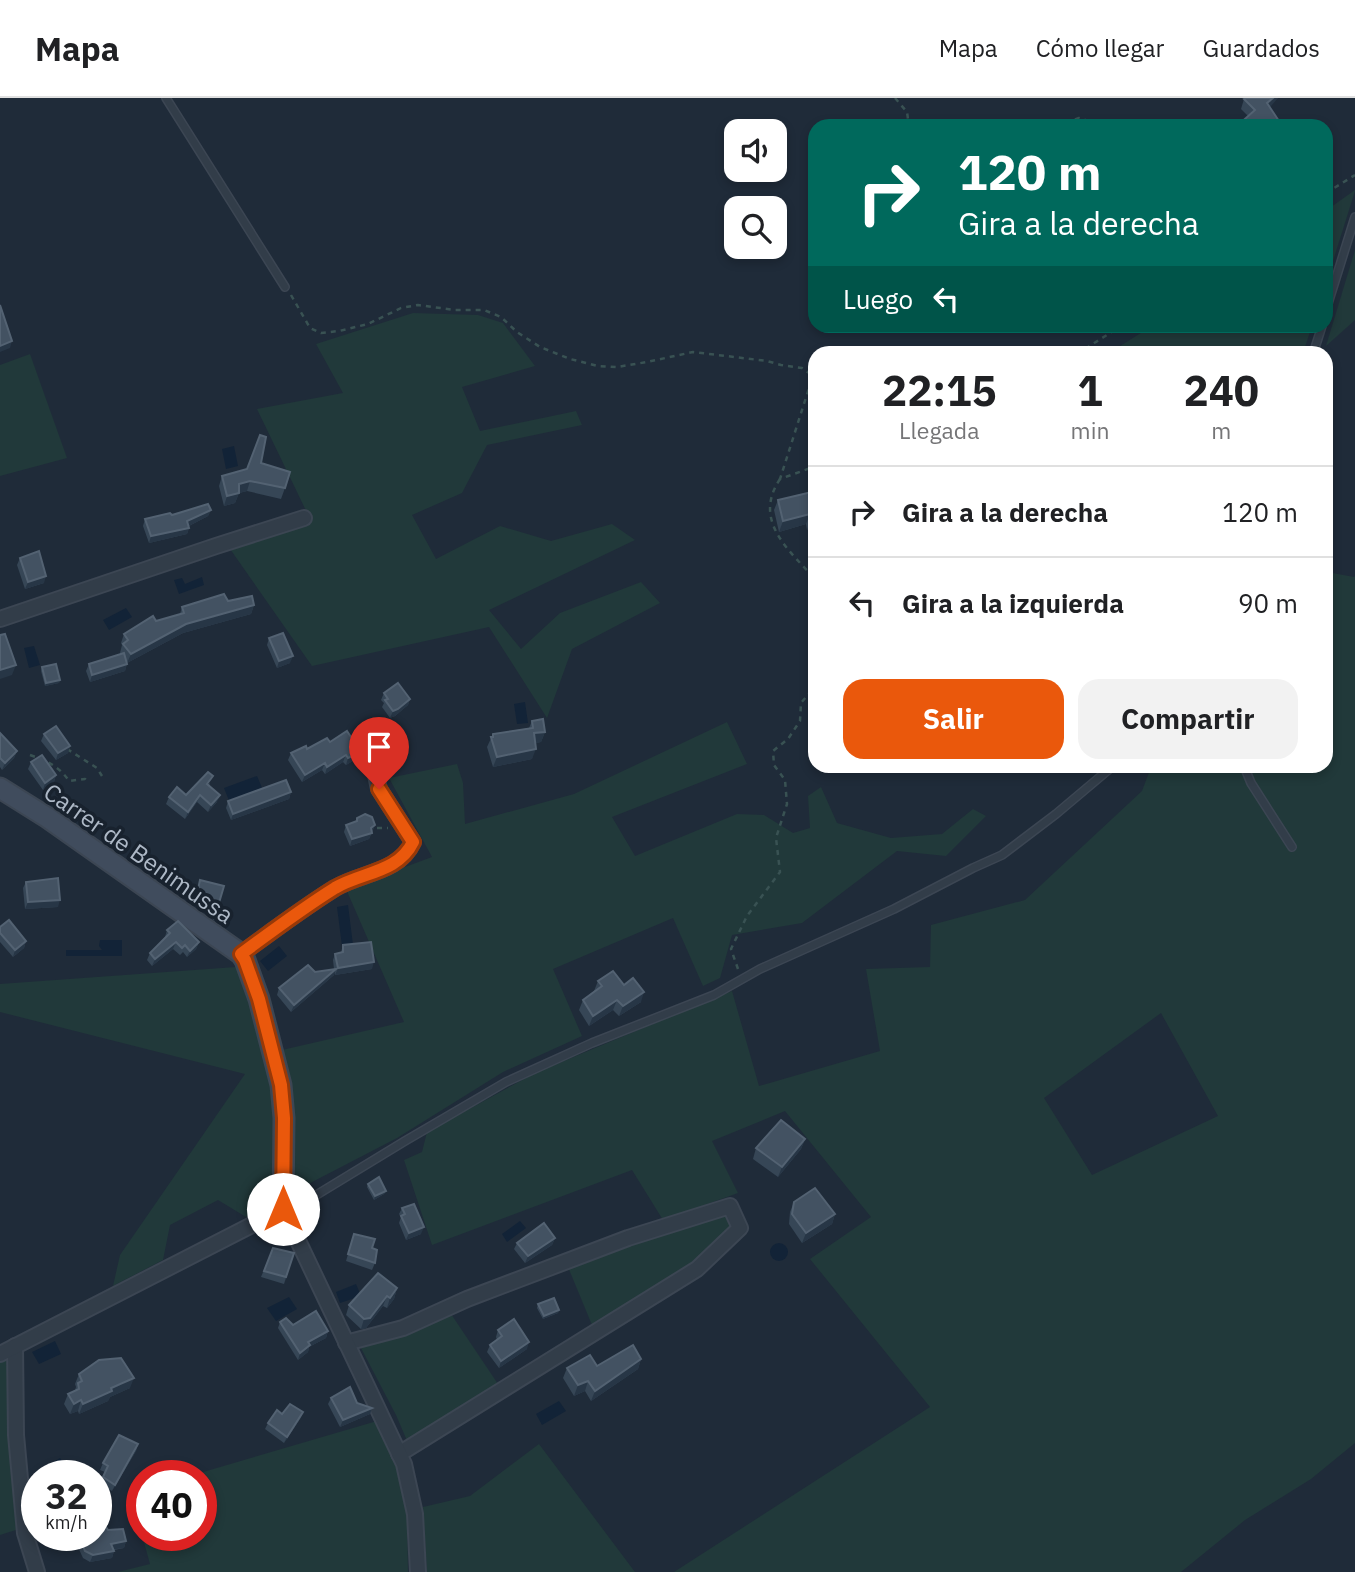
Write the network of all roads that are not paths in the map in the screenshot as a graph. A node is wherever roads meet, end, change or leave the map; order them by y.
1 (166, 98) edge
2 (1355, 217) edge
3 (285, 286) road end
4 (1333, 288) edge
5 (304, 518) dead end
6 (0, 619) edge
7 (1105, 773) edge
8 (1247, 773) edge
9 (376, 775) dead end
10 (0, 789) edge
11 (1292, 847) dead end
12 (241, 954) junction
13 (283, 1209) junction
14 (346, 1343) junction
15 (15, 1346) junction
16 (0, 1353) edge
17 (399, 1454) junction
18 (37, 1572) edge
19 (418, 1572) edge

1 - 3 lane
2 - 4 lane
5 - 6 street
7 - 13 lane
8 - 11 lane
9 - 12 street
10 - 12 street, Carrer de Benimussa
12 - 13 street, Carrer de Benimussa
13 - 14 street
13 - 15 street
14 - 17 street
14 - 17 street
15 - 16 street
15 - 18 street
17 - 19 street

